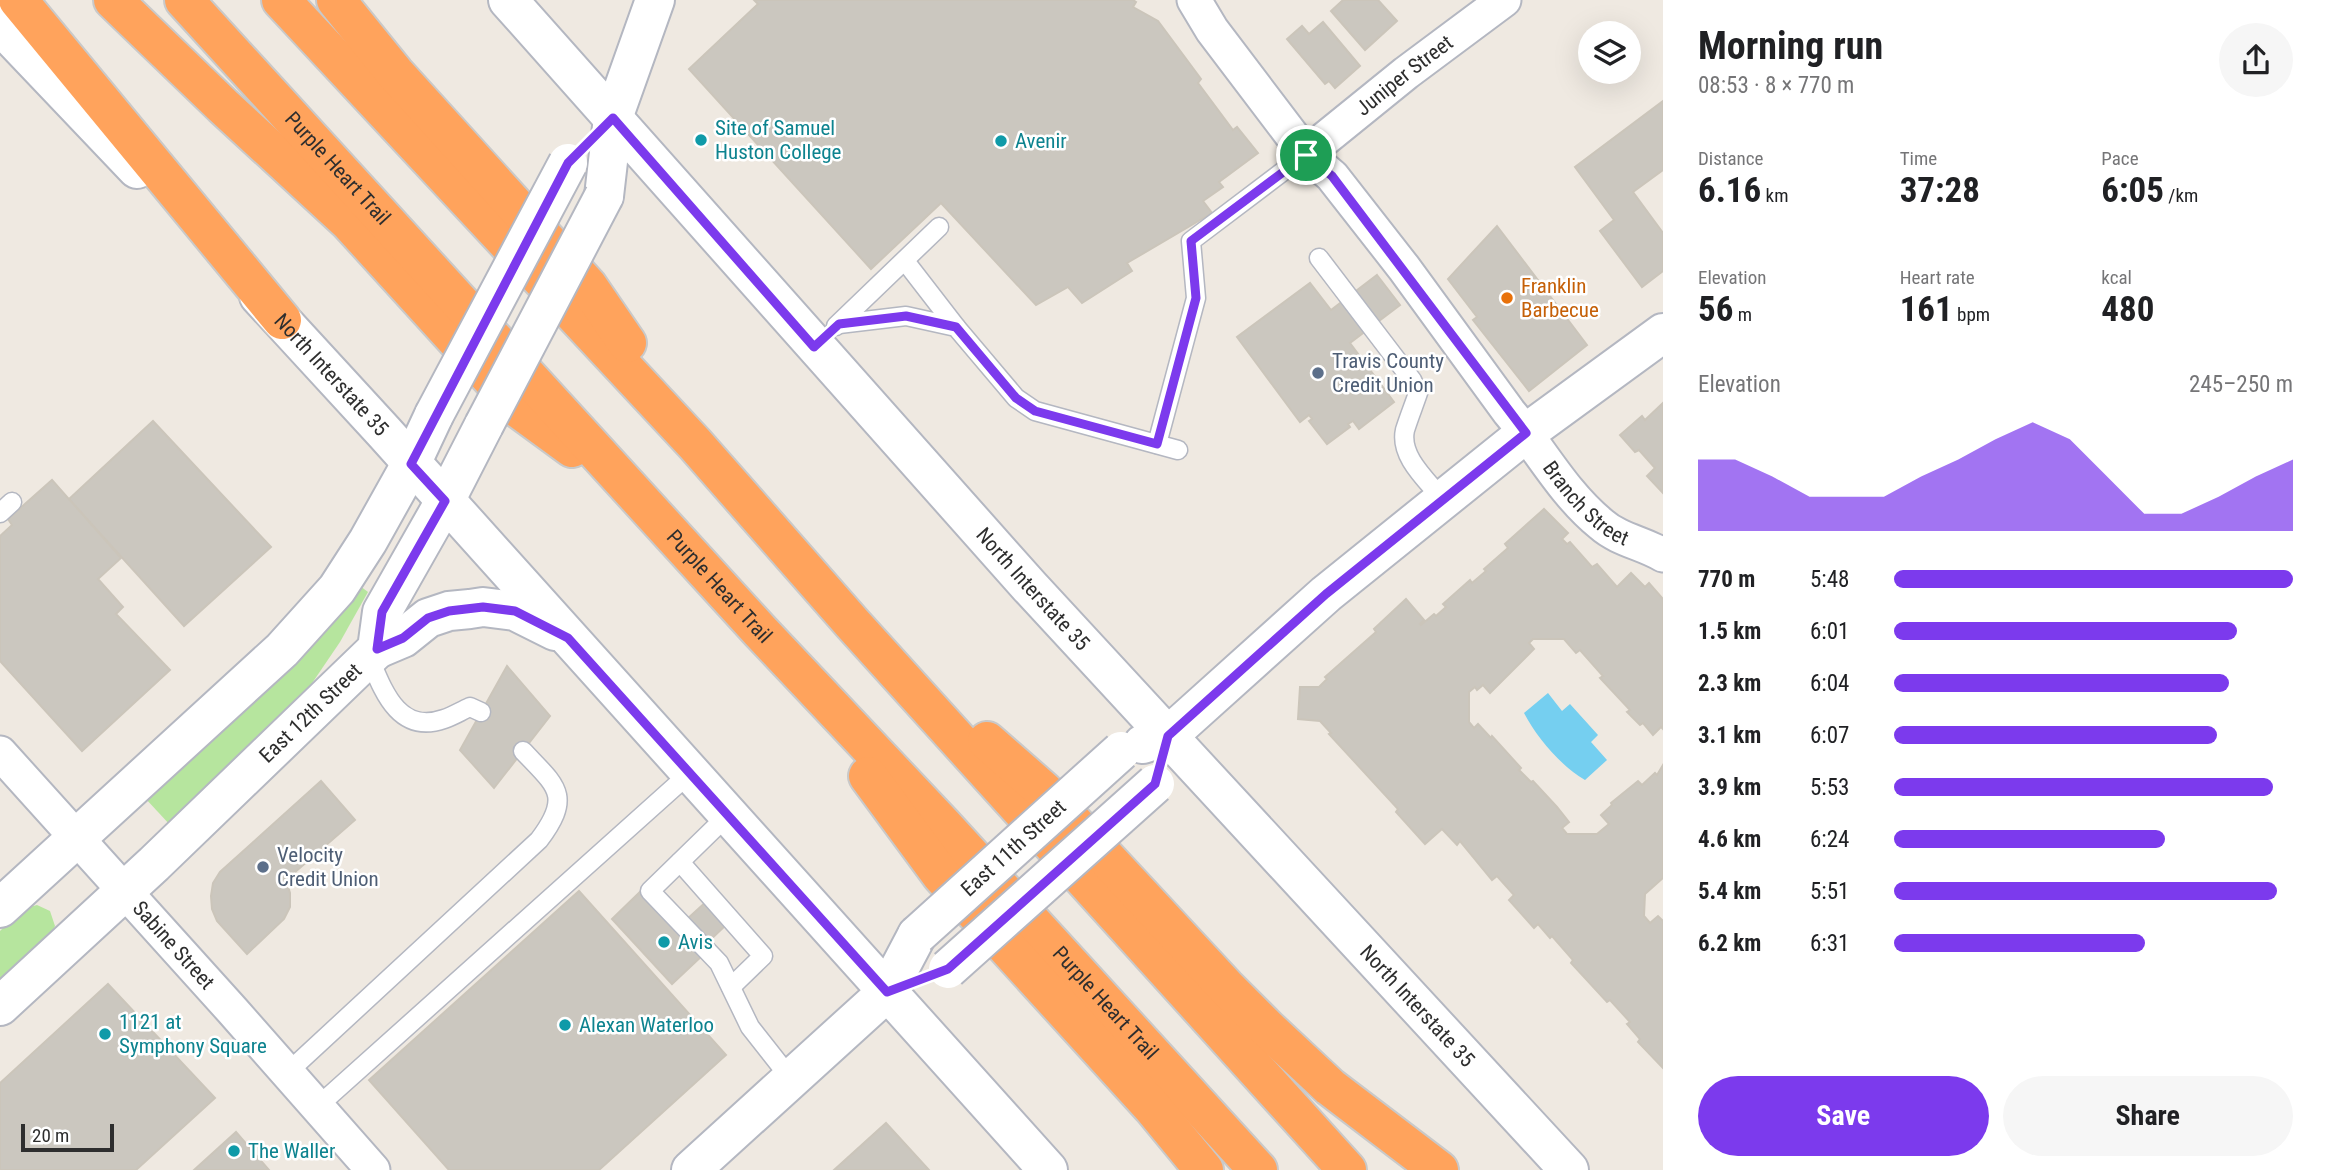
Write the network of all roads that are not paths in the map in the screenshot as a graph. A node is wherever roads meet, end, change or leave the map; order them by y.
1 (18, 0) edge
2 (113, 0) edge
3 (184, 0) edge
4 (281, 0) edge
5 (336, 0) edge
6 (508, 0) edge
7 (655, 0) edge
8 (1194, 0) edge
9 (1504, 0) edge
10 (0, 25) edge
11 (613, 118) junction
12 (1306, 155) junction
13 (939, 227) dead end
14 (1319, 258) dead end
15 (905, 261) junction
16 (282, 320) junction
17 (956, 327) junction
18 (1663, 333) edge
19 (826, 335) junction
20 (1526, 433) junction
21 (695, 444) junction
22 (1157, 444) junction
23 (1178, 450) dead end
24 (411, 464) junction
25 (638, 496) junction
26 (1444, 500) junction
27 (445, 501) junction
28 (1663, 555) edge
29 (852, 623) junction
30 (760, 631) junction
31 (568, 638) junction
32 (373, 653) junction
33 (481, 712) dead end
34 (1168, 736) junction
35 (523, 751) dead end
36 (0, 753) edge
37 (690, 773) junction
38 (728, 815) junction
39 (76, 838) junction
40 (680, 862) junction
41 (124, 892) junction
42 (0, 908) edge
43 (731, 987) junction
44 (887, 992) junction
45 (0, 1006) edge
46 (287, 1073) junction
47 (791, 1079) junction
48 (317, 1107) junction
49 (701, 1166) edge
50 (373, 1170) edge
51 (1048, 1170) edge
52 (1204, 1170) edge
53 (1258, 1170) edge
54 (1347, 1170) edge
55 (1439, 1170) edge
56 (1569, 1170) edge

1 - 16 highway
2 - 25 highway
3 - 25 highway, Purple Heart Trail
4 - 21 highway
5 - 21 highway
6 - 11 main road, North Interstate 35
7 - 11 main road, East 12th Street
8 - 12 street, Branch Street
9 - 12 street, Juniper Street
10 - 16 main road, North Interstate 35
11 - 19 main road, North Interstate 35
11 - 24 main road, East 12th Street, bridge
11 - 27 main road, East 12th Street, bridge
12 - 20 street, Branch Street
12 - 22 lane
13 - 15 lane
14 - 26 lane
15 - 17 lane
15 - 19 lane
16 - 24 main road, North Interstate 35
17 - 19 lane
17 - 22 lane
18 - 20 main road, East 11th Street
19 - 34 main road, North Interstate 35
20 - 26 main road, East 11th Street
20 - 28 street, Branch Street
21 - 29 highway
22 - 23 lane
24 - 27 main road, North Interstate 35
24 - 39 main road, East 12th Street
25 - 30 highway, Purple Heart Trail
26 - 34 main road, East 11th Street
27 - 31 main road, North Interstate 35
27 - 32 main road, East 12th Street
29 - 54 highway
29 - 55 highway
30 - 52 highway
30 - 53 highway, Purple Heart Trail
31 - 32 main road
31 - 37 main road, North Interstate 35
32 - 33 lane
32 - 41 main road, East 12th Street
34 - 44 main road, East 11th Street, bridge
34 - 44 main road, East 11th Street, bridge
34 - 56 main road, North Interstate 35
35 - 46 lane
36 - 39 street, Sabine Street
37 - 38 main road, North Interstate 35
37 - 48 lane
38 - 40 lane
38 - 44 main road, North Interstate 35
39 - 41 street, Sabine Street
39 - 42 main road, East 12th Street
40 - 43 lane
40 - 43 lane
41 - 45 main road, East 12th Street
41 - 46 street, Sabine Street
43 - 47 lane
44 - 47 main road, East 11th Street
44 - 51 main road, North Interstate 35
46 - 48 street, Sabine Street
47 - 49 main road, East 11th Street
48 - 50 street, Sabine Street

